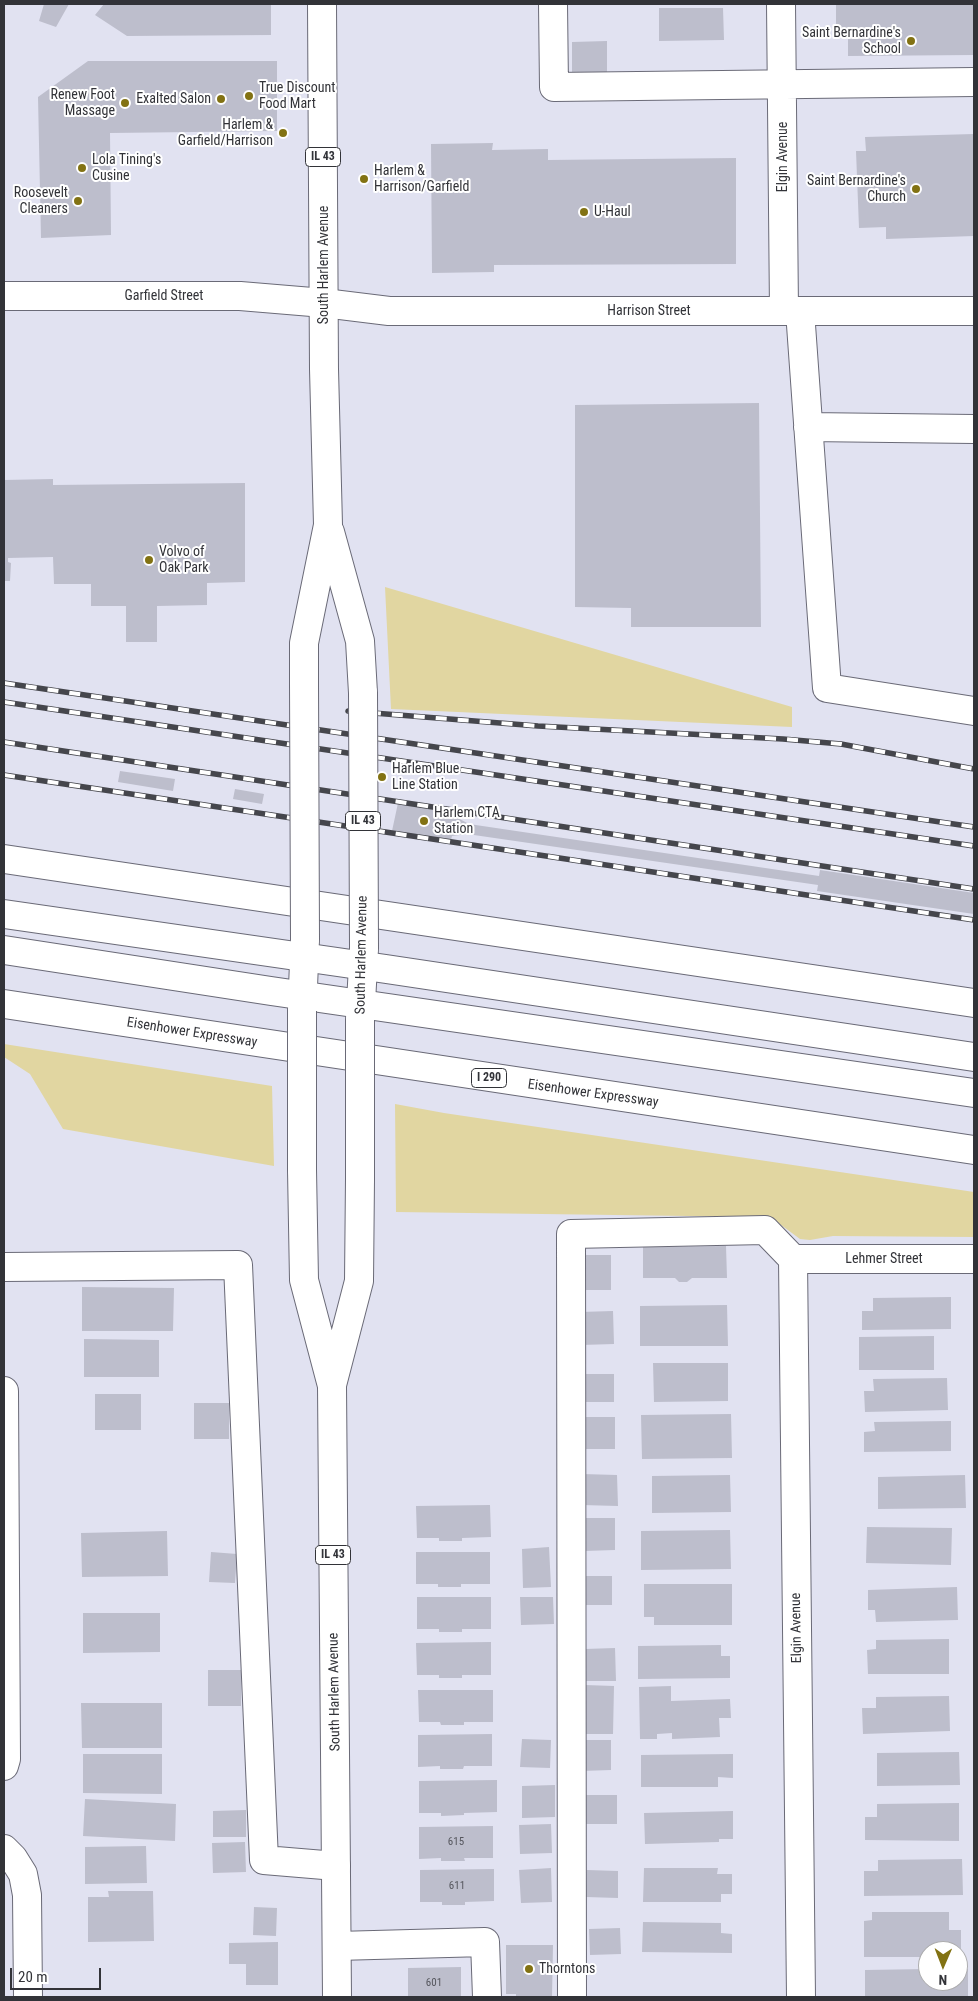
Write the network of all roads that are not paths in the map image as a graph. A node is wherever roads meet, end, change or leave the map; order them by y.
1 (322, 4) edge
2 (553, 4) edge
3 (782, 4) edge
4 (974, 82) edge
5 (782, 84) junction
6 (4, 296) edge
7 (324, 302) junction
8 (792, 311) junction
9 (974, 311) edge
10 (808, 427) junction
11 (974, 429) edge
12 (328, 526) junction
13 (974, 711) edge
14 (4, 859) edge
15 (4, 914) edge
16 (305, 948) junction
17 (4, 950) edge
18 (363, 957) junction
19 (302, 1003) junction
20 (974, 1003) edge
21 (4, 1004) edge
22 (361, 1012) junction
23 (974, 1057) edge
24 (974, 1093) edge
25 (974, 1150) edge
26 (793, 1259) junction
27 (974, 1259) edge
28 (4, 1267) edge
29 (332, 1386) junction
30 (4, 1391) edge
31 (4, 1766) edge
32 (4, 1849) edge
33 (336, 1866) junction
34 (337, 1946) junction
35 (28, 1997) edge
36 (337, 1997) edge
37 (487, 1997) edge
38 (572, 1997) edge
39 (801, 1997) edge

1 - 7 main road, South Harlem Avenue / IL 43
2 - 5 main road
3 - 5 main road, Elgin Avenue
4 - 5 main road
5 - 8 main road, Elgin Avenue
6 - 7 main road, Garfield Street
7 - 8 main road, Harrison Street
7 - 12 main road, South Harlem Avenue / IL 43
8 - 9 main road, Harrison Street
8 - 10 main road, Elgin Avenue
10 - 11 main road
10 - 13 main road, Elgin Avenue
12 - 16 main road, South Harlem Avenue / IL 43, bridge
12 - 18 main road, South Harlem Avenue / IL 43, bridge
14 - 20 main road
15 - 16 main road
16 - 18 main road
16 - 19 main road, South Harlem Avenue / IL 43
17 - 19 main road
18 - 22 main road, South Harlem Avenue / IL 43
18 - 23 main road
19 - 22 main road
19 - 29 main road, South Harlem Avenue / IL 43, bridge
21 - 25 main road, Eisenhower Expressway / I 290
22 - 24 main road
22 - 29 main road, South Harlem Avenue / IL 43, bridge
26 - 27 main road, Lehmer Street
26 - 38 main road
26 - 39 main road, Elgin Avenue
28 - 33 main road
29 - 33 main road, South Harlem Avenue / IL 43
30 - 31 main road
32 - 35 main road
33 - 34 main road, South Harlem Avenue / IL 43
34 - 36 main road, South Harlem Avenue / IL 43
34 - 37 main road

